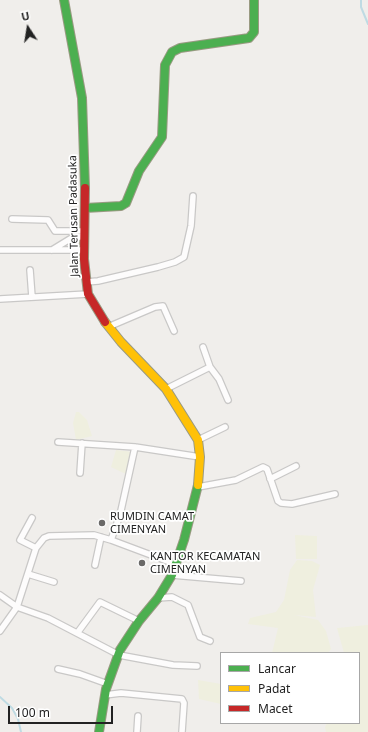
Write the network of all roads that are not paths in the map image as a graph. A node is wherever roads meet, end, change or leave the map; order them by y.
1 (64, 0) edge
2 (254, 0) edge
3 (193, 196) dead end
4 (85, 208) junction
5 (12, 219) dead end
6 (84, 233) junction
7 (0, 250) edge
8 (84, 250) junction
9 (50, 251) junction
10 (30, 270) dead end
11 (86, 282) junction
12 (88, 294) junction
13 (32, 297) junction
14 (0, 299) edge
15 (108, 327) junction
16 (174, 331) dead end
17 (203, 347) dead end
18 (210, 367) junction
19 (166, 389) junction
20 (228, 400) dead end
21 (225, 427) dead end
22 (198, 440) junction
23 (58, 442) dead end
24 (82, 443) junction
25 (135, 447) junction
26 (200, 458) junction
27 (296, 466) dead end
28 (80, 473) dead end
29 (270, 479) junction
30 (198, 487) junction
31 (335, 494) dead end
32 (32, 518) dead end
33 (101, 537) junction
34 (111, 540) junction
35 (36, 548) junction
36 (175, 564) junction
37 (95, 565) dead end
38 (28, 574) junction
39 (172, 574) junction
40 (241, 581) dead end
41 (54, 582) dead end
42 (0, 595) edge
43 (158, 598) junction
44 (17, 607) junction
45 (139, 621) junction
46 (0, 631) edge
47 (78, 632) junction
48 (210, 641) dead end
49 (119, 655) junction
50 (197, 666) dead end
51 (58, 669) dead end
52 (108, 684) junction
53 (105, 695) junction
54 (138, 716) dead end
55 (99, 732) edge
56 (137, 732) edge
57 (182, 732) edge

1 - 4 street, Jalan Terusan Padasuka
2 - 4 street
3 - 11 street
4 - 6 street, Jalan Terusan Padasuka
5 - 6 street
6 - 8 street, Jalan Terusan Padasuka
6 - 9 street
7 - 9 street
8 - 9 street
8 - 11 street, Jalan Terusan Padasuka
10 - 13 street
11 - 12 street, Jalan Terusan Padasuka
12 - 13 street
12 - 15 street, Jalan Terusan Padasuka
13 - 14 street
15 - 16 street
15 - 19 street, Jalan Terusan Padasuka
17 - 18 street
18 - 19 street
18 - 20 street
19 - 22 street, Jalan Terusan Padasuka
21 - 22 street
22 - 26 street, Jalan Terusan Padasuka
23 - 24 street
24 - 25 street
24 - 28 street
25 - 26 street
25 - 34 street
26 - 30 street, Jalan Terusan Padasuka
27 - 29 street
29 - 30 street
29 - 31 street
30 - 36 street, Jalan Terusan Padasuka
32 - 35 street
33 - 34 street
33 - 35 street
33 - 37 street
34 - 36 street
35 - 38 street
36 - 39 street, Jalan Terusan Padasuka
38 - 41 street
38 - 44 street
39 - 40 street
39 - 43 street, Jalan Terusan Padasuka
42 - 44 street
43 - 45 street, Jalan Terusan Padasuka
43 - 48 street
44 - 46 street
44 - 47 street
45 - 47 street
45 - 49 street, Jalan Terusan Padasuka
47 - 49 street
49 - 50 street
49 - 52 street, Jalan Terusan Padasuka
51 - 52 street
52 - 53 street, Jalan Terusan Padasuka
53 - 55 street, Jalan Terusan Padasuka
53 - 57 street
54 - 56 street

